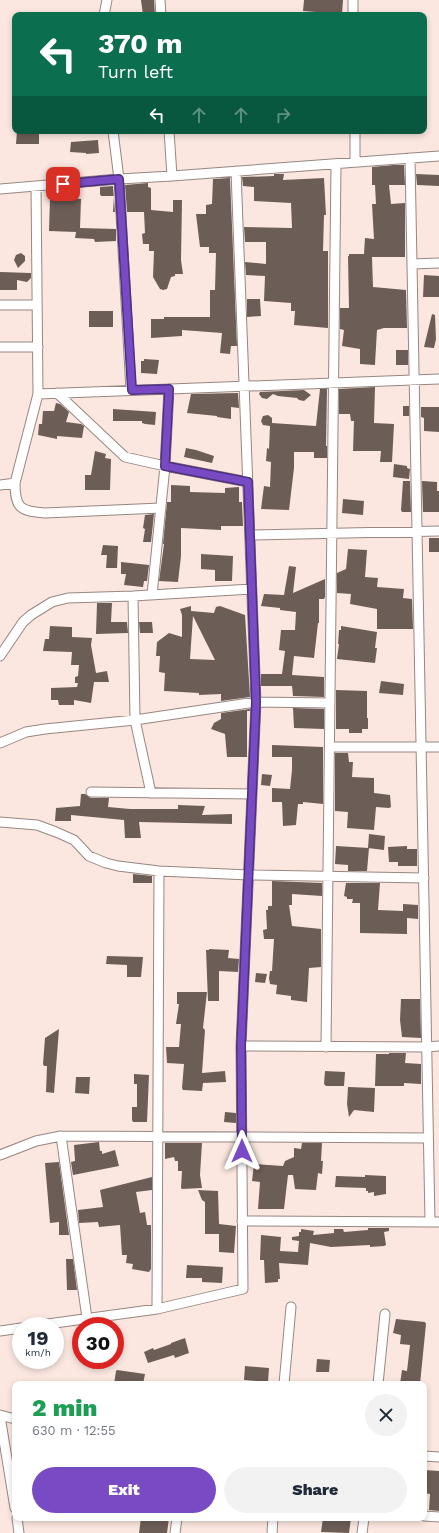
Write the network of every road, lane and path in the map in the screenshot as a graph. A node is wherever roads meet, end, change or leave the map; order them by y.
1 (107, 0) edge
2 (160, 0) edge
3 (353, 0) edge
4 (105, 12) edge
5 (161, 12) edge
6 (353, 12) edge
7 (113, 134) edge
8 (169, 134) edge
9 (354, 134) edge
10 (439, 156) edge
11 (410, 158) junction
12 (355, 162) junction
13 (336, 164) junction
14 (236, 171) junction
15 (172, 176) junction
16 (119, 179) junction
17 (36, 186) junction
18 (0, 189) edge
19 (439, 263) edge
20 (412, 264) junction
21 (0, 305) edge
22 (37, 305) junction
23 (0, 347) edge
24 (38, 347) junction
25 (439, 379) edge
26 (414, 380) junction
27 (334, 383) junction
28 (244, 386) junction
29 (169, 389) junction
30 (132, 390) junction
31 (57, 393) junction
32 (38, 394) junction
33 (165, 466) junction
34 (248, 482) junction
35 (16, 483) junction
36 (0, 485) edge
37 (161, 508) junction
38 (439, 531) edge
39 (417, 532) junction
40 (332, 534) junction
41 (250, 535) junction
42 (252, 589) junction
43 (152, 595) junction
44 (133, 596) junction
45 (0, 656) edge
46 (256, 702) junction
47 (330, 703) junction
48 (135, 720) junction
49 (0, 743) edge
50 (330, 747) junction
51 (421, 747) junction
52 (439, 747) edge
53 (91, 792) dead end
54 (151, 793) junction
55 (252, 794) junction
56 (0, 822) edge
57 (160, 871) junction
58 (249, 875) junction
59 (328, 876) junction
60 (424, 878) junction
61 (241, 1046) junction
62 (439, 1046) edge
63 (326, 1047) junction
64 (427, 1047) junction
65 (61, 1136) junction
66 (158, 1137) junction
67 (242, 1137) junction
68 (428, 1138) junction
69 (0, 1155) edge
70 (242, 1222) junction
71 (434, 1222) edge
72 (291, 1307) dead end
73 (157, 1309) junction
74 (385, 1314) dead end
75 (87, 1317) edge
76 (95, 1317) edge
77 (12, 1329) edge
78 (0, 1331) edge
79 (284, 1381) edge
80 (378, 1381) edge
81 (0, 1416) edge
82 (12, 1418) edge
83 (427, 1456) edge
84 (439, 1457) edge
85 (12, 1490) edge
86 (427, 1516) edge
87 (439, 1517) edge
88 (17, 1521) edge
89 (177, 1521) edge
90 (273, 1521) edge
91 (364, 1521) edge
92 (19, 1533) edge
93 (175, 1533) edge
94 (272, 1533) edge
95 (362, 1533) edge

1 - 4 street
2 - 5 street
3 - 6 street
7 - 16 street
8 - 15 street
9 - 12 street
10 - 11 street
11 - 12 street
11 - 20 street
12 - 13 street
13 - 14 street
13 - 27 street
14 - 15 street
14 - 28 street
15 - 16 street
16 - 17 street
16 - 30 street
17 - 18 street
17 - 22 street
19 - 20 street
20 - 26 street
21 - 22 street
22 - 24 street
23 - 24 street
24 - 32 street
25 - 26 street
26 - 27 street
26 - 39 street
27 - 28 street
27 - 40 street
28 - 29 street
28 - 34 street
29 - 30 street
29 - 33 street
30 - 31 street
31 - 32 street
31 - 33 street
32 - 35 street
33 - 34 street
33 - 37 street
34 - 41 street
35 - 36 street
35 - 37 street
37 - 43 street
38 - 39 street
39 - 40 street
39 - 51 street
40 - 41 street
40 - 47 street
41 - 42 street
42 - 43 street
42 - 46 street
43 - 44 street
44 - 45 street
44 - 48 street
46 - 47 street
46 - 48 street
46 - 55 street
47 - 50 street
48 - 49 street
48 - 54 street
50 - 51 street
50 - 59 street
51 - 52 street
51 - 60 street
53 - 54 street
54 - 55 street
55 - 58 street
56 - 57 street
57 - 58 street
57 - 66 street
58 - 59 street
58 - 61 street
59 - 60 street
59 - 63 street
60 - 64 street
61 - 63 street
61 - 67 street
62 - 64 street
63 - 64 street
64 - 68 street
65 - 66 street
65 - 69 street
65 - 75 street
66 - 67 street
66 - 73 street
67 - 68 street
67 - 70 street
68 - 71 street
70 - 71 street
70 - 73 street
72 - 79 street
73 - 76 street
74 - 80 street
77 - 78 street
81 - 82 street
81 - 85 street
83 - 84 street
86 - 87 street
88 - 92 street
89 - 93 street
90 - 94 street
91 - 95 street

